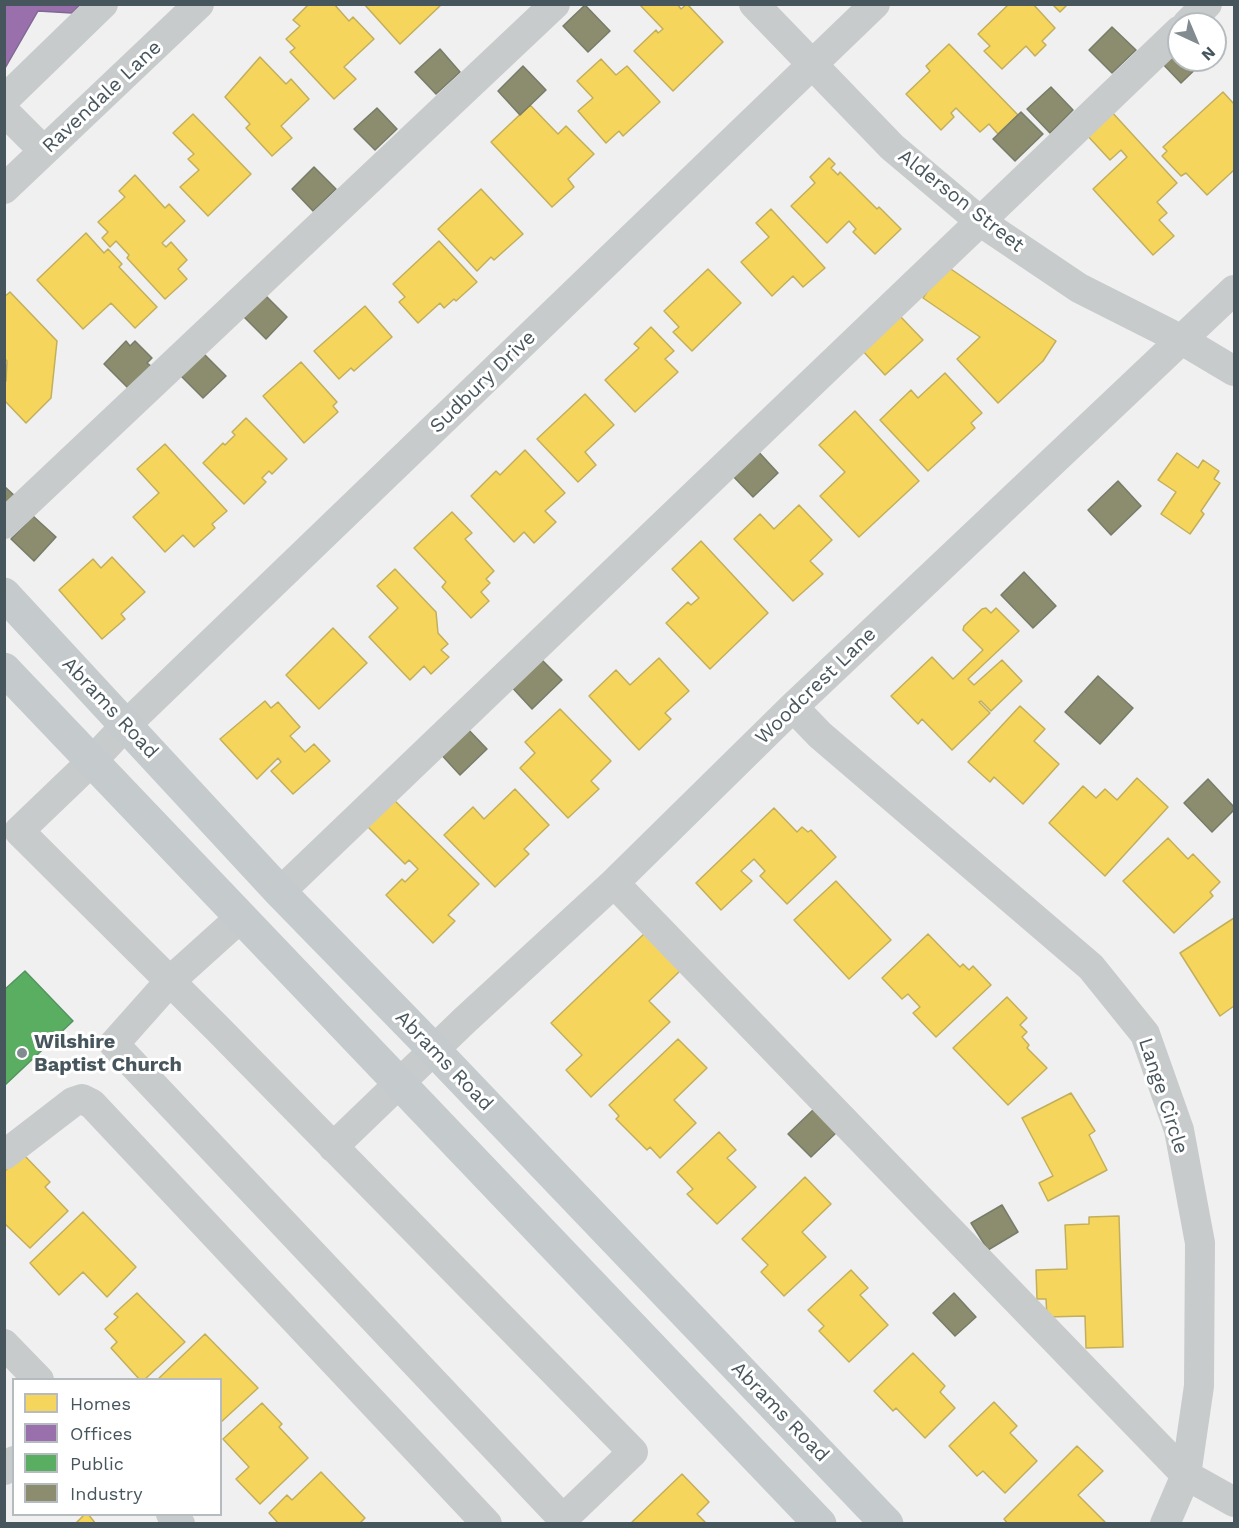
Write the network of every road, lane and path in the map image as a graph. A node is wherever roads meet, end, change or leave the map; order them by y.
1 (103, 4) edge
2 (199, 4) edge
3 (555, 4) edge
4 (754, 4) edge
5 (875, 4) edge
6 (1167, 43) edge
7 (812, 66) junction
8 (4, 100) edge
9 (4, 111) edge
10 (44, 151) junction
11 (4, 189) edge
12 (981, 222) junction
13 (1234, 290) edge
14 (1182, 340) junction
15 (1234, 371) edge
16 (4, 524) edge
17 (4, 594) edge
18 (4, 669) edge
19 (793, 707) junction
20 (126, 725) junction
21 (92, 761) junction
22 (614, 882) junction
23 (280, 892) junction
24 (241, 917) junction
25 (170, 981) junction
26 (434, 1050) junction
27 (399, 1084) junction
28 (333, 1147) junction
29 (4, 1155) edge
30 (4, 1344) edge
31 (37, 1378) edge
32 (1186, 1475) junction
33 (1234, 1502) edge
34 (487, 1524) edge
35 (820, 1524) edge
36 (887, 1524) edge
37 (1165, 1524) edge

1 - 8 street
2 - 10 street, Ravendale Lane
3 - 16 street
4 - 7 street, Alderson Street
5 - 7 street, Sudbury Drive
6 - 12 street
7 - 12 street, Alderson Street
7 - 20 street, Sudbury Drive
9 - 10 street
10 - 11 street, Ravendale Lane
12 - 14 street, Alderson Street
12 - 23 street
13 - 14 street, Woodcrest Lane
14 - 15 street, Alderson Street
14 - 19 street, Woodcrest Lane
17 - 20 main road, Abrams Road
18 - 21 main road
19 - 22 street, Woodcrest Lane
19 - 32 street, Lange Circle
20 - 21 street, Sudbury Drive
20 - 23 main road, Abrams Road
21 - 24 main road
21 - 25 street, Sudbury Drive
22 - 26 street, Woodcrest Lane
22 - 32 street
23 - 26 main road, Abrams Road
24 - 25 street
24 - 27 main road
25 - 28 street
25 - 28 street
26 - 27 street, Woodcrest Lane
26 - 36 main road, Abrams Road
27 - 28 street, Woodcrest Lane
27 - 35 main road
29 - 34 street
30 - 31 street
32 - 33 street
32 - 37 street, Lange Circle

